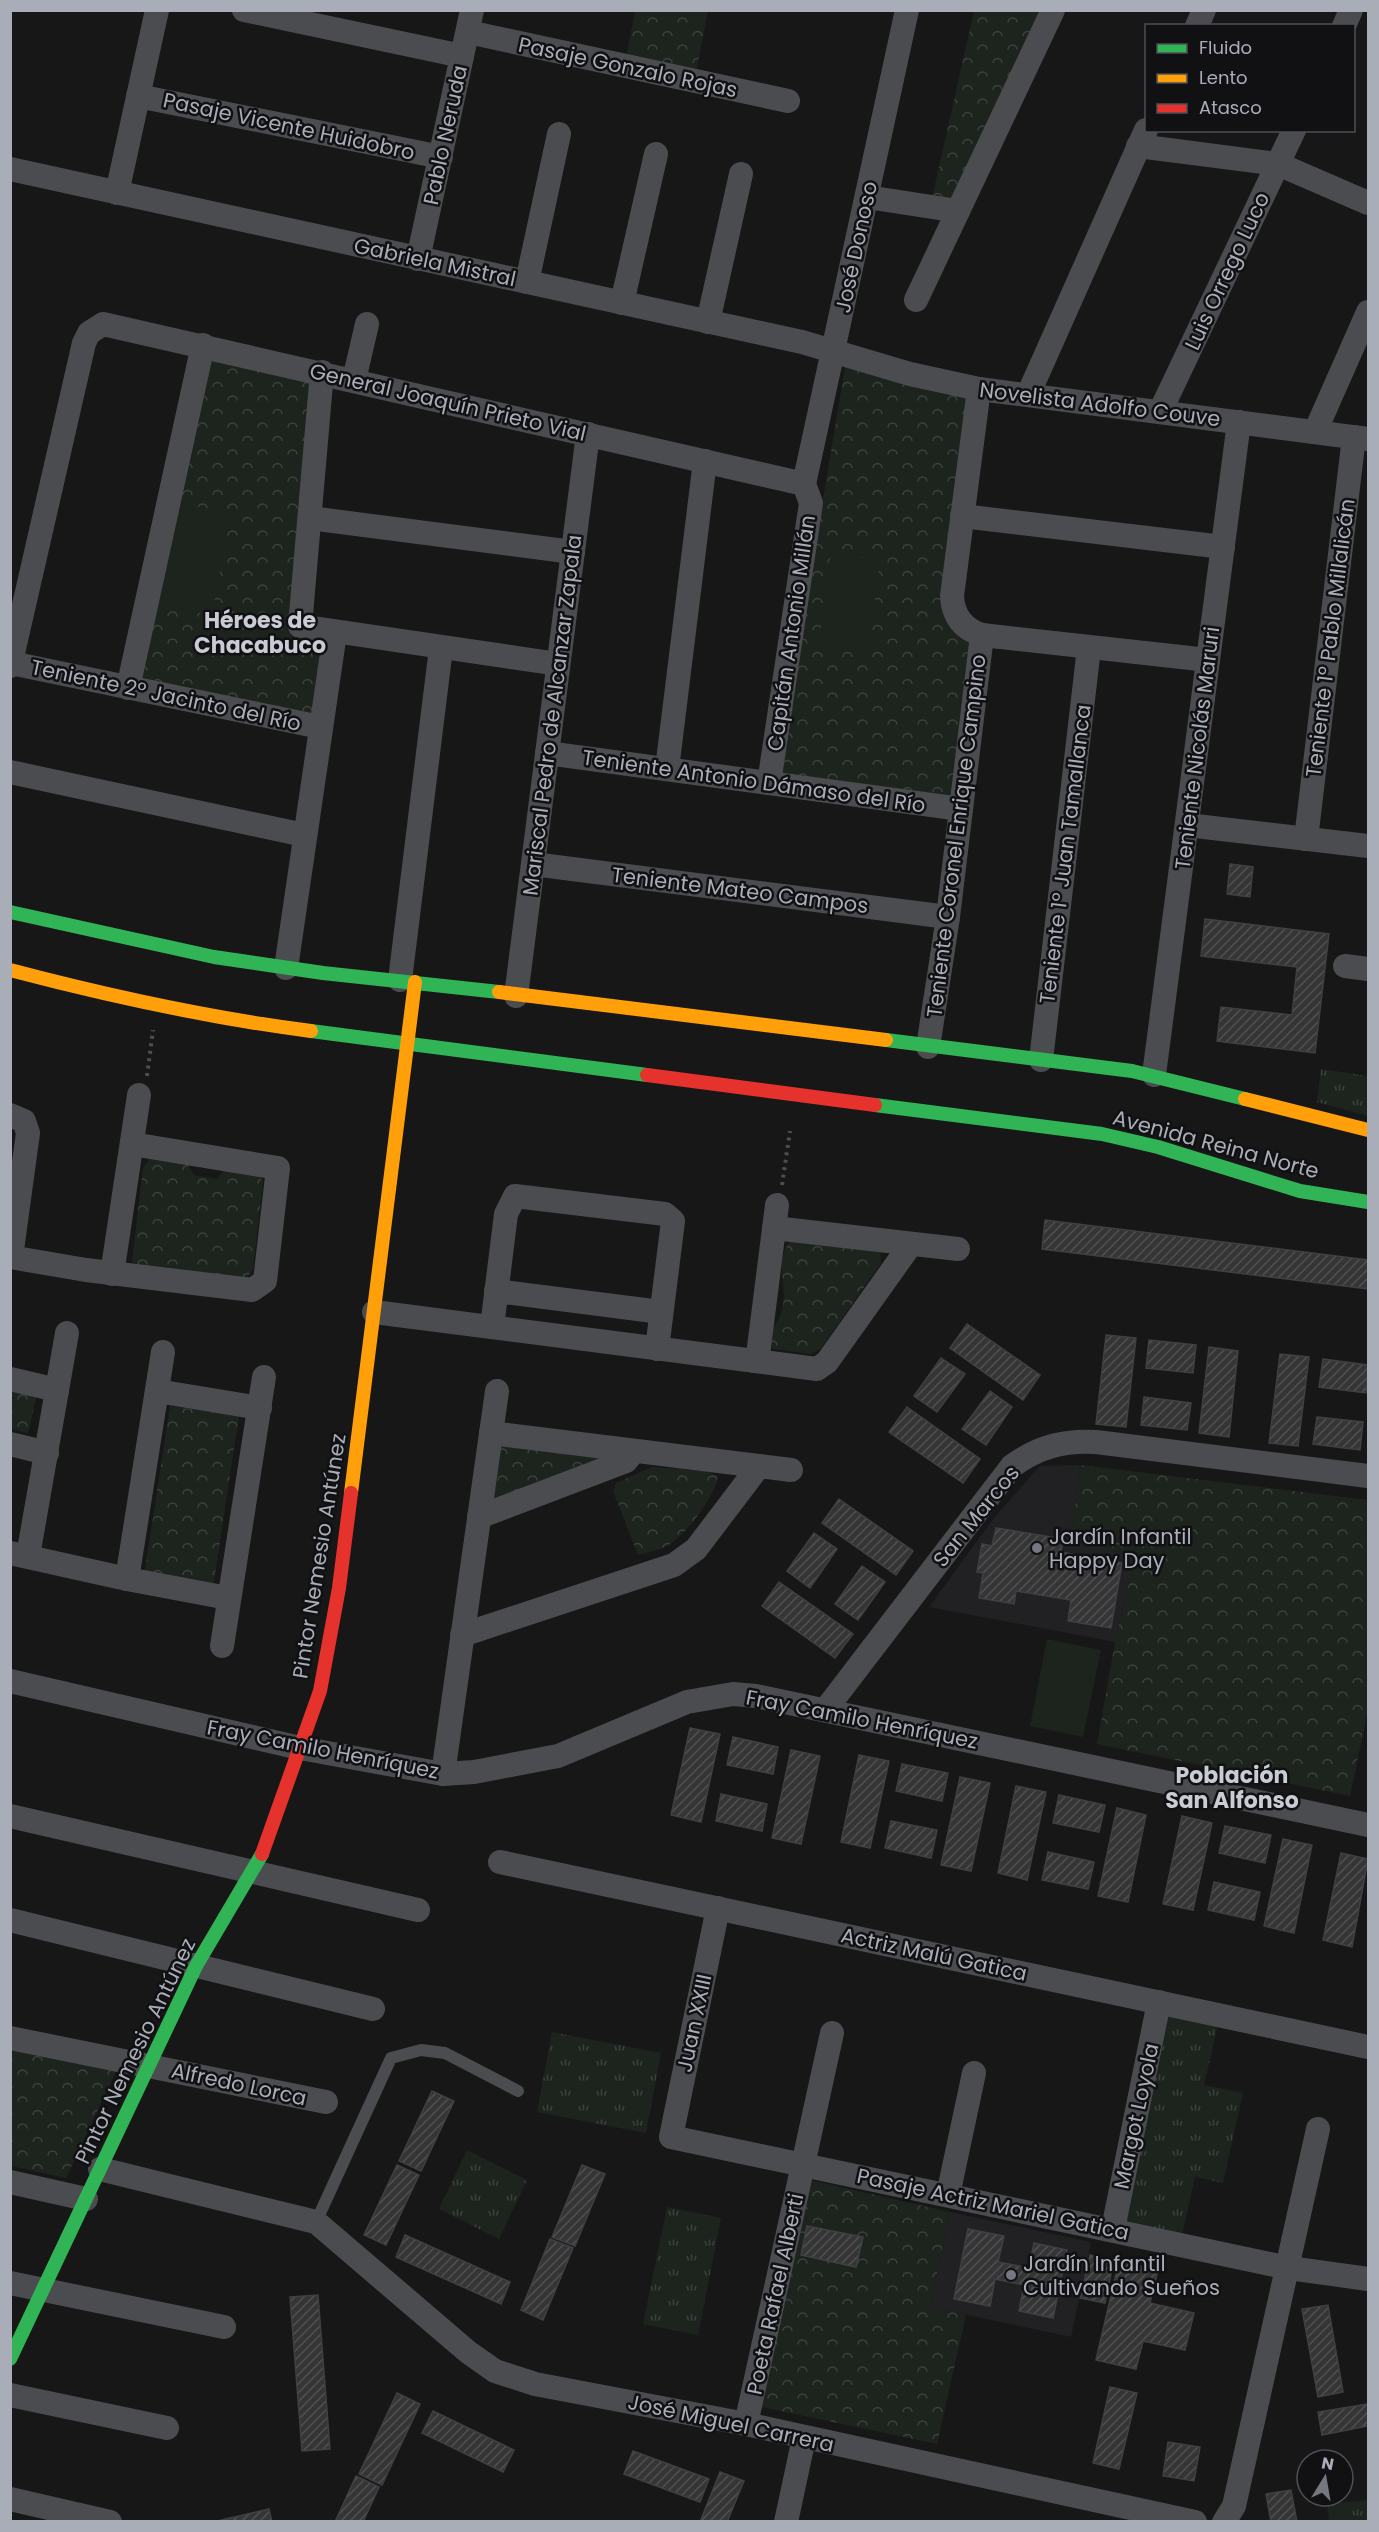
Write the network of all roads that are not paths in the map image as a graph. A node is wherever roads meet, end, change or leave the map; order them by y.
1 (157, 10) edge
2 (244, 10) edge
3 (907, 10) edge
4 (1053, 10) edge
5 (1204, 10) edge
6 (1351, 10) edge
7 (470, 21) edge
8 (1198, 24) edge
9 (1345, 24) edge
10 (462, 56) junction
11 (138, 96) junction
12 (788, 101) dead end
13 (1293, 132) edge
14 (559, 134) dead end
15 (1142, 138) edge
16 (656, 154) dead end
17 (441, 157) junction
18 (1278, 164) junction
19 (10, 169) edge
20 (741, 174) dead end
21 (117, 193) junction
22 (867, 197) junction
23 (1368, 202) edge
24 (958, 211) junction
25 (418, 259) junction
26 (527, 282) junction
27 (915, 300) dead end
28 (622, 303) junction
29 (1368, 312) edge
30 (708, 322) junction
31 (367, 324) dead end
32 (203, 345) junction
33 (834, 352) junction
34 (322, 372) junction
35 (354, 380) junction
36 (979, 389) junction
37 (1028, 395) junction
38 (1160, 412) junction
39 (1239, 422) junction
40 (1315, 432) junction
41 (588, 434) junction
42 (1361, 438) edge
43 (705, 461) junction
44 (804, 484) junction
45 (962, 516) junction
46 (310, 518) junction
47 (1223, 547) junction
48 (573, 552) junction
49 (334, 633) junction
50 (982, 635) junction
51 (441, 648) junction
52 (1089, 648) junction
53 (1208, 660) junction
54 (11, 664) edge
55 (558, 664) junction
56 (128, 688) junction
57 (320, 727) junction
58 (547, 753) junction
59 (667, 769) junction
60 (10, 772) edge
61 (769, 783) junction
62 (961, 809) junction
63 (1187, 825) junction
64 (304, 835) junction
65 (1306, 839) junction
66 (1368, 846) edge
67 (533, 864) junction
68 (10, 912) edge
69 (948, 917) junction
70 (1345, 966) dead end
71 (286, 968) junction
72 (1368, 969) edge
73 (10, 970) edge
74 (408, 981) junction
75 (516, 996) junction
76 (408, 1043) junction
77 (928, 1047) junction
78 (1041, 1060) junction
79 (1154, 1075) junction
80 (139, 1095) dead end
81 (10, 1115) edge
82 (1368, 1130) edge
83 (132, 1144) junction
84 (1368, 1202) edge
85 (13, 1217) edge
86 (911, 1244) junction
87 (958, 1249) dead end
88 (11, 1257) edge
89 (112, 1274) junction
90 (496, 1291) junction
91 (374, 1311) junction
92 (661, 1312) junction
93 (492, 1327) junction
94 (67, 1333) dead end
95 (657, 1348) junction
96 (163, 1352) dead end
97 (754, 1361) junction
98 (264, 1377) dead end
99 (10, 1379) edge
100 (57, 1390) junction
101 (157, 1391) junction
102 (498, 1391) dead end
103 (260, 1408) junction
104 (491, 1433) junction
105 (10, 1444) edge
106 (634, 1451) junction
107 (47, 1453) junction
108 (759, 1466) junction
109 (790, 1470) dead end
110 (1368, 1476) edge
111 (479, 1517) junction
112 (19, 1554) edge
113 (127, 1580) junction
114 (228, 1598) junction
115 (462, 1635) junction
116 (222, 1646) dead end
117 (10, 1681) edge
118 (825, 1709) junction
119 (300, 1748) junction
120 (443, 1774) junction
121 (10, 1816) edge
122 (1368, 1825) edge
123 (500, 1862) dead end
124 (253, 1871) junction
125 (718, 1908) junction
126 (418, 1910) dead end
127 (10, 1920) edge
128 (196, 1966) junction
129 (1159, 2002) junction
130 (373, 2008) dead end
131 (832, 2033) dead end
132 (10, 2038) edge
133 (1368, 2047) edge
134 (149, 2066) junction
135 (974, 2073) dead end
136 (518, 2091) dead end
137 (326, 2102) dead end
138 (1318, 2129) dead end
139 (671, 2137) joint
140 (803, 2164) junction
141 (100, 2169) junction
142 (10, 2182) edge
143 (948, 2195) junction
144 (86, 2199) junction
145 (316, 2222) junction
146 (1113, 2229) junction
147 (1289, 2268) junction
148 (1368, 2279) edge
149 (10, 2283) edge
150 (43, 2290) junction
151 (224, 2327) dead end
152 (10, 2359) edge
153 (10, 2395) edge
154 (746, 2424) junction
155 (167, 2428) dead end
156 (804, 2438) junction
157 (10, 2499) edge
158 (110, 2522) edge
159 (786, 2522) edge
160 (1196, 2522) edge
161 (1224, 2522) edge

1 - 11 street
2 - 10 street
3 - 22 street, José Donoso
4 - 24 street
5 - 8 street
6 - 9 street
7 - 10 street, Pablo Neruda
7 - 12 street, Pasaje Gonzalo Rojas
10 - 17 street, Pablo Neruda
11 - 17 street, Pasaje Vicente Huidobro
11 - 21 street
13 - 18 street, Luis Orrego Luco
14 - 26 street
15 - 18 street
15 - 37 street
16 - 28 street
17 - 25 street, Pablo Neruda
18 - 23 street
18 - 38 street, Luis Orrego Luco
19 - 21 street, Gabriela Mistral
20 - 30 street
21 - 25 street, Gabriela Mistral
22 - 24 street
22 - 33 street, José Donoso
24 - 27 street
25 - 26 street, Gabriela Mistral
26 - 28 street, Gabriela Mistral
28 - 30 street, Gabriela Mistral
29 - 40 street
30 - 33 street, Gabriela Mistral
31 - 35 street
32 - 34 street, General Joaquín Prieto Vial
32 - 54 street, General Joaquín Prieto Vial
32 - 56 street
33 - 36 street, Novelista Adolfo Couve
33 - 44 street, José Donoso
34 - 35 street, General Joaquín Prieto Vial
34 - 46 street
35 - 41 street, General Joaquín Prieto Vial
36 - 37 street, Novelista Adolfo Couve
36 - 45 street, Teniente Coronel Enrique Campino
37 - 38 street, Novelista Adolfo Couve
38 - 39 street, Novelista Adolfo Couve
39 - 40 street, Novelista Adolfo Couve
39 - 47 street, Teniente Nicolás Maruri
40 - 42 street, Novelista Adolfo Couve
41 - 43 street, General Joaquín Prieto Vial
41 - 48 street, Mariscal Pedro de Alcanzar Zapala
42 - 65 street, Teniente 1º Pablo Millalicán
43 - 44 street, General Joaquín Prieto Vial
43 - 59 street
44 - 61 street, Capitán Antonio Millán
45 - 47 street
45 - 50 street, Teniente Coronel Enrique Campino
46 - 48 street
46 - 49 street
47 - 53 street, Teniente Nicolás Maruri
48 - 55 street, Mariscal Pedro de Alcanzar Zapala
49 - 51 street
49 - 57 street
50 - 52 street
50 - 62 street, Teniente Coronel Enrique Campino
51 - 55 street
51 - 74 street
52 - 53 street
52 - 78 street, Teniente 1º Juan Tamallanca
53 - 63 street, Teniente Nicolás Maruri
54 - 56 street, Teniente 2º Jacinto del Río
55 - 58 street, Mariscal Pedro de Alcanzar Zapala
56 - 57 street, Teniente 2º Jacinto del Río
57 - 64 street
58 - 59 street, Teniente Antonio Dámaso del Río
58 - 67 street, Mariscal Pedro de Alcanzar Zapala
59 - 61 street, Teniente Antonio Dámaso del Río
60 - 64 street
61 - 62 street, Teniente Antonio Dámaso del Río
62 - 69 street, Teniente Coronel Enrique Campino
63 - 65 street
63 - 79 street, Teniente Nicolás Maruri
64 - 71 street
65 - 66 street
67 - 69 street, Teniente Mateo Campos
67 - 75 street, Mariscal Pedro de Alcanzar Zapala
68 - 71 street
69 - 77 street, Teniente Coronel Enrique Campino
70 - 72 street
71 - 74 street
73 - 76 street, Avenida Reina Norte
74 - 75 street
74 - 76 street, Pintor Nemesio Antúnez
75 - 77 street
76 - 84 street, Avenida Reina Norte
76 - 91 street, Pintor Nemesio Antúnez
77 - 78 street
78 - 79 street
79 - 82 street
80 - 83 street
81 - 85 street
83 - 89 street
83 - 89 street
85 - 88 street
86 - 87 street
86 - 97 street
86 - 97 street
88 - 89 street
90 - 92 street
90 - 92 street
90 - 93 street
91 - 93 street
91 - 119 street, Pintor Nemesio Antúnez
92 - 95 street
93 - 95 street
94 - 100 street
95 - 97 street
96 - 101 street
98 - 103 street
99 - 100 street
100 - 107 street
101 - 103 street
101 - 113 street
102 - 104 street
103 - 114 street
104 - 106 street
104 - 111 street
105 - 107 street
106 - 108 street
106 - 111 street
107 - 112 street
108 - 109 street
108 - 115 street
110 - 118 street, San Marcos
111 - 115 street
112 - 113 street
113 - 114 street
114 - 116 street
115 - 120 street
117 - 119 street, Fray Camilo Henríquez
118 - 120 street, Fray Camilo Henríquez
118 - 122 street, Fray Camilo Henríquez
119 - 120 street, Fray Camilo Henríquez
119 - 124 street, Pintor Nemesio Antúnez
121 - 124 street
123 - 125 street, Actriz Malú Gatica
124 - 126 street
124 - 128 street, Pintor Nemesio Antúnez
125 - 129 street, Actriz Malú Gatica
125 - 139 street, Juan XXIII
127 - 128 street
128 - 130 street
128 - 134 street, Pintor Nemesio Antúnez
129 - 133 street, Actriz Malú Gatica
129 - 146 street, Margot Loyola
131 - 140 street
132 - 134 street, Alfredo Lorca
134 - 137 street, Alfredo Lorca
134 - 141 street, Pintor Nemesio Antúnez
135 - 143 street
136 - 145 lane
138 - 147 street
139 - 140 street, Pasaje Actriz Mariel Gatica
140 - 143 street, Pasaje Actriz Mariel Gatica
140 - 154 street, Poeta Rafael Alberti
141 - 144 street, Pintor Nemesio Antúnez
141 - 145 street
142 - 144 street
143 - 146 street, Pasaje Actriz Mariel Gatica
144 - 150 street, Pintor Nemesio Antúnez
145 - 154 street, José Miguel Carrera
146 - 147 street, Pasaje Actriz Mariel Gatica
147 - 148 street, Pasaje Actriz Mariel Gatica
147 - 161 street
149 - 150 street
150 - 151 street
150 - 152 street, Pintor Nemesio Antúnez
153 - 155 street
154 - 156 street, José Miguel Carrera
156 - 159 street
156 - 160 street, José Miguel Carrera
157 - 158 street

